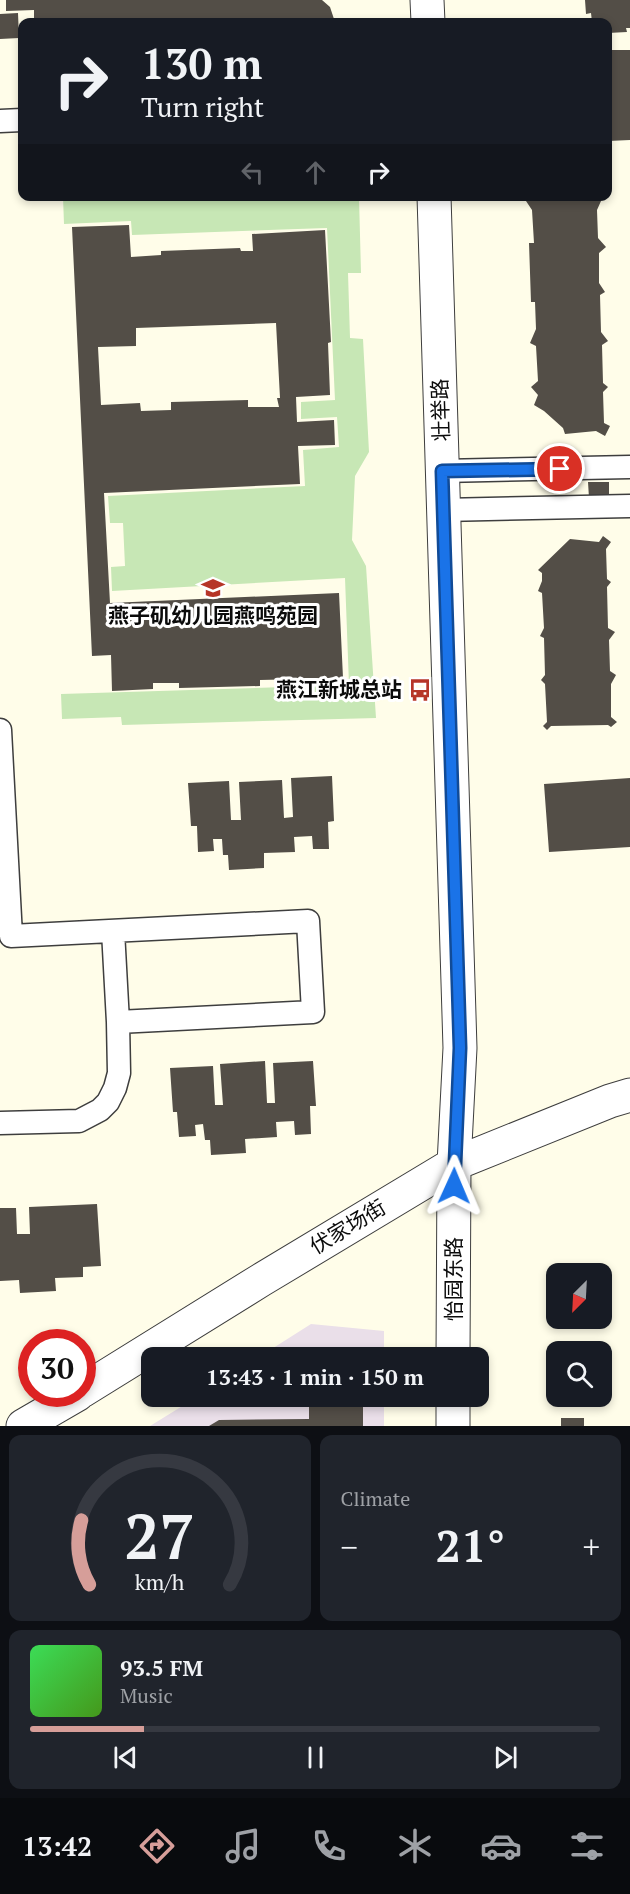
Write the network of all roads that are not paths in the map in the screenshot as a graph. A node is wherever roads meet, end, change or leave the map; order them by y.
1 (427, 0) edge
2 (428, 18) edge
3 (18, 120) edge
4 (0, 121) edge
5 (434, 201) edge
6 (630, 467) edge
7 (442, 471) junction
8 (630, 506) edge
9 (443, 510) junction
10 (0, 730) edge
11 (1, 778) edge
12 (113, 931) junction
13 (118, 1022) junction
14 (630, 1095) edge
15 (0, 1123) edge
16 (454, 1164) junction
17 (453, 1347) edge
18 (96, 1382) edge
19 (55, 1407) edge
20 (453, 1407) edge
21 (22, 1426) edge
22 (453, 1426) edge

1 - 2 street
3 - 4 lane
5 - 7 street, 壮举路
6 - 7 lane
7 - 9 street, 壮举路
8 - 9 lane
9 - 16 street, 壮举路
10 - 11 lane
11 - 12 lane
12 - 13 lane
12 - 13 lane
13 - 15 lane
14 - 16 street, 伏家场街
16 - 17 street, 怡园东路
16 - 18 street, 伏家场街
19 - 21 street
20 - 22 street

